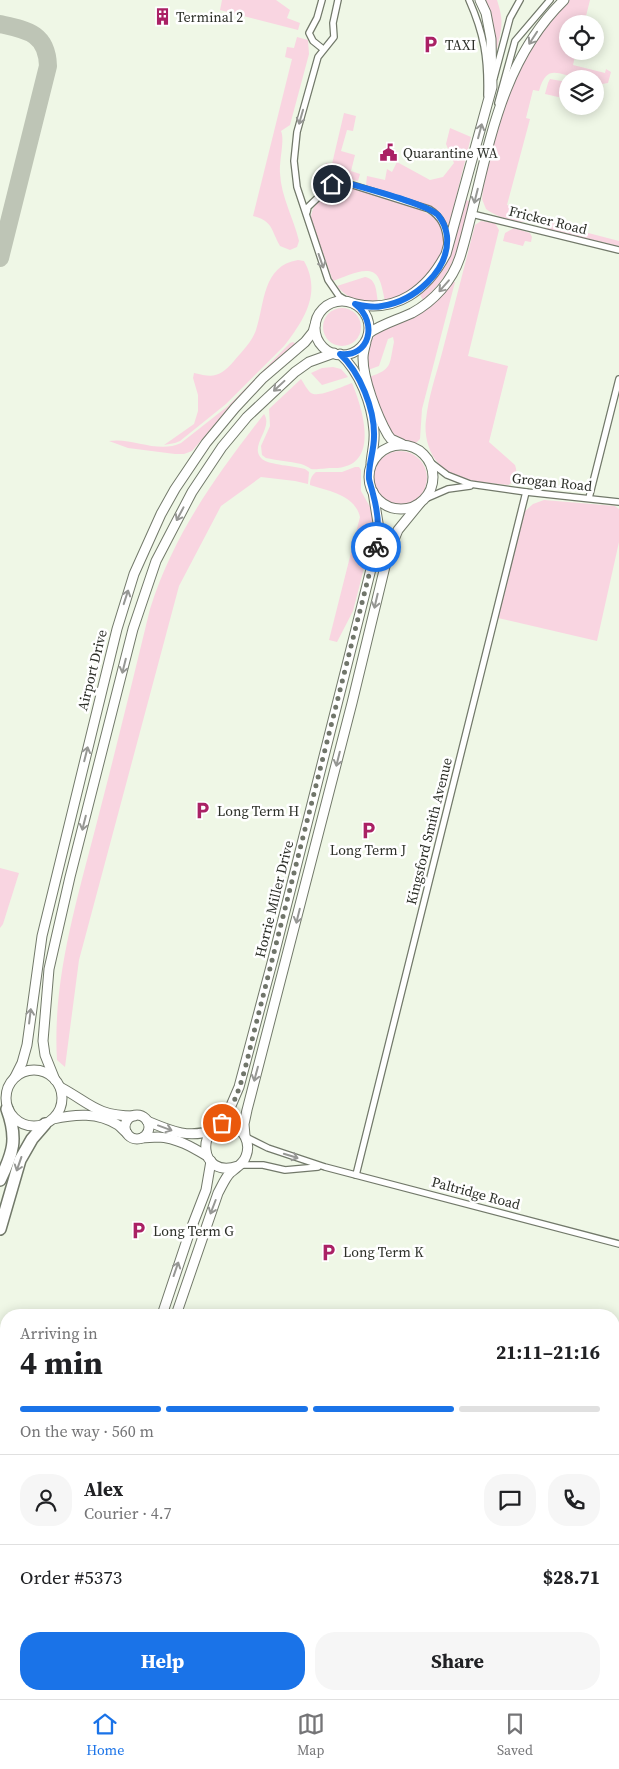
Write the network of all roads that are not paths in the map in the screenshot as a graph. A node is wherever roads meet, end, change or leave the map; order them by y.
1 (322, 0) edge
2 (338, 0) edge
3 (469, 0) edge
4 (480, 0) edge
5 (520, 0) edge
6 (550, 0) edge
7 (564, 0) edge
8 (323, 49) junction
9 (492, 87) junction
10 (486, 110) junction
11 (496, 115) junction
12 (307, 214) junction
13 (472, 214) junction
14 (619, 250) edge
15 (446, 254) junction
16 (351, 302) junction
17 (315, 325) junction
18 (367, 337) junction
19 (337, 354) junction
20 (619, 379) edge
21 (404, 445) junction
22 (430, 462) junction
23 (370, 468) junction
24 (482, 486) junction
25 (373, 492) junction
26 (526, 492) junction
27 (590, 498) junction
28 (423, 501) junction
29 (619, 502) edge
30 (15, 1077) junction
31 (57, 1084) junction
32 (7, 1109) junction
33 (134, 1116) junction
34 (147, 1121) junction
35 (49, 1122) junction
36 (214, 1130) junction
37 (127, 1133) junction
38 (246, 1137) junction
39 (142, 1138) junction
40 (209, 1159) junction
41 (238, 1166) junction
42 (325, 1167) junction
43 (356, 1175) junction
44 (0, 1180) edge
45 (0, 1229) edge
46 (619, 1244) edge
47 (164, 1309) edge
48 (178, 1309) edge

1 - 8 street
2 - 8 street
3 - 10 street
4 - 9 main road
5 - 9 street
6 - 11 street
7 -> 11 main road
8 -> 12 street
9 - 10 main road
15 -> 10 main road
11 -> 13 main road
12 - 15 street
12 -> 16 street
13 - 14 street, Fricker Road
13 -> 18 main road
15 - 16 main road
16 - 17 main road
16 - 18 main road
17 - 19 main road
30 -> 17 main road, Airport Drive
18 - 19 main road
18 - 21 main road
19 - 23 main road
19 -> 31 main road
20 - 27 street
21 - 22 main road
21 - 23 main road
22 - 24 street, Grogan Road
22 - 28 main road
23 - 25 main road
24 - 26 street, Grogan Road
24 - 28 street, Grogan Road
25 - 28 main road
25 - 36 main road, Horrie Miller Drive
26 - 27 street, Grogan Road
26 - 43 street, Kingsford Smith Avenue
27 - 29 street, Grogan Road
28 -> 38 main road, Horrie Miller Drive
30 - 31 main road
30 - 32 main road
31 - 33 main road
31 - 35 main road
32 - 35 main road
32 - 44 highway
33 - 34 main road
33 - 37 main road
34 -> 36 main road
34 - 39 main road
35 - 37 main road
35 -> 45 highway
36 - 38 main road
36 - 40 main road
37 - 39 main road
38 - 41 main road
38 -> 42 street, Paltridge Road
39 - 40 main road
40 - 41 main road
47 -> 40 main road
41 - 42 street, Paltridge Road
41 -> 48 main road
42 - 43 street, Paltridge Road
43 - 46 street, Paltridge Road

